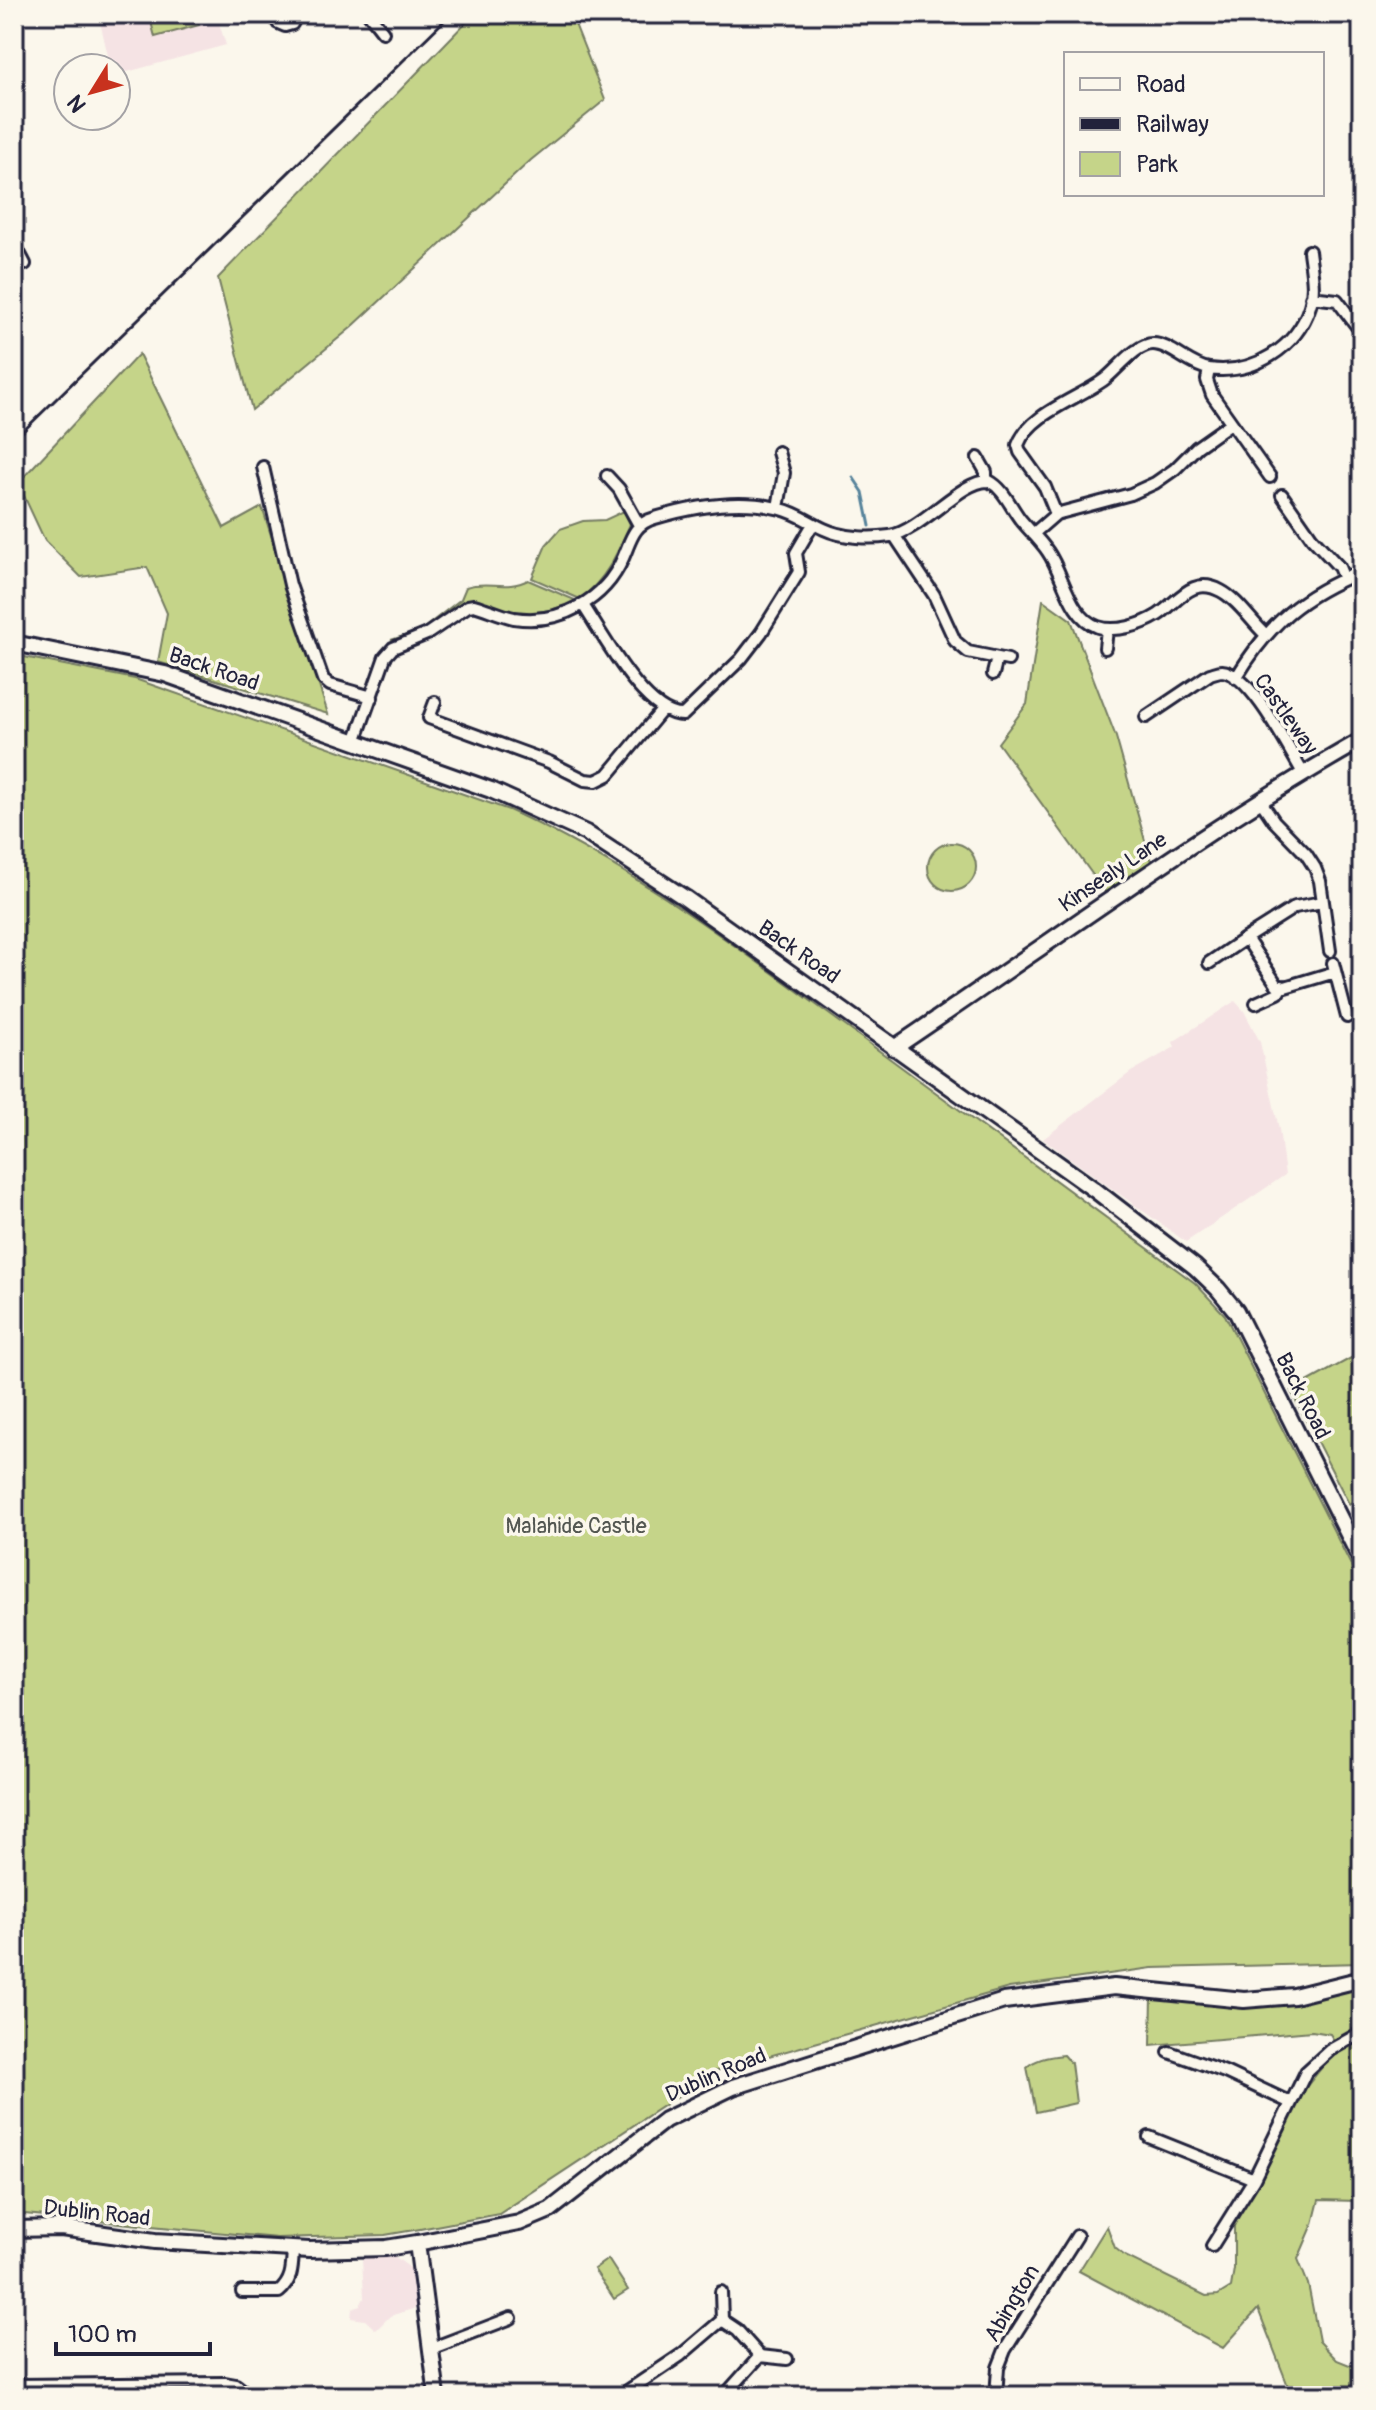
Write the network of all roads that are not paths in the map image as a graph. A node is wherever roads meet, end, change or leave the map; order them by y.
1 (274, 14) edge
2 (297, 14) edge
3 (369, 14) edge
4 (383, 32) dead end
5 (14, 243) edge
6 (1309, 251) dead end
7 (25, 264) dead end
8 (1311, 297) junction
9 (1362, 333) edge
10 (1209, 369) junction
11 (1362, 410) edge
12 (1231, 423) junction
13 (1359, 426) dead end
14 (778, 452) dead end
15 (978, 458) dead end
16 (263, 467) dead end
17 (607, 476) dead end
18 (1270, 477) dead end
19 (986, 481) junction
20 (1282, 495) dead end
21 (778, 508) junction
22 (1056, 514) junction
23 (813, 524) junction
24 (639, 525) junction
25 (1033, 534) junction
26 (894, 535) junction
27 (1362, 571) edge
28 (1344, 579) junction
29 (583, 605) junction
30 (1107, 629) junction
31 (1265, 634) junction
32 (14, 643) edge
33 (1105, 648) dead end
34 (993, 674) dead end
35 (1236, 678) junction
36 (372, 697) junction
37 (435, 702) dead end
38 (663, 709) junction
39 (1146, 717) dead end
40 (1362, 740) edge
41 (355, 742) junction
42 (1303, 773) junction
43 (1260, 800) junction
44 (1322, 902) junction
45 (1246, 938) junction
46 (1333, 962) junction
47 (1209, 963) dead end
48 (1282, 986) junction
49 (1256, 1003) dead end
50 (1347, 1017) dead end
51 (894, 1048) junction
52 (1362, 1562) edge
53 (1362, 1979) edge
54 (1362, 2032) edge
55 (1169, 2052) dead end
56 (1291, 2103) junction
57 (1149, 2137) dead end
58 (1254, 2179) junction
59 (14, 2229) edge
60 (1077, 2236) dead end
61 (417, 2243) junction
62 (1212, 2246) dead end
63 (293, 2249) junction
64 (242, 2292) dead end
65 (721, 2292) dead end
66 (511, 2318) dead end
67 (722, 2320) junction
68 (430, 2349) junction
69 (760, 2356) junction
70 (787, 2359) dead end
71 (14, 2385) edge
72 (725, 2395) edge
73 (250, 2396) edge
74 (437, 2396) edge
75 (620, 2396) edge
76 (996, 2396) edge

1 - 2 street
3 - 4 street
5 - 7 street
6 - 8 street
8 - 9 street
8 - 10 street
10 - 12 street
10 - 22 street
11 - 13 street
12 - 18 street
12 - 22 street
14 - 21 street
15 - 19 street
16 - 36 street
17 - 24 street
19 - 25 street
19 - 26 street
20 - 28 street
21 - 23 street
21 - 24 street
22 - 25 street
23 - 26 street
23 - 38 street
24 - 29 street
25 - 30 street
26 - 34 street
27 - 28 street, Castleway
28 - 31 street, Castleway
29 - 36 street
29 - 38 street
30 - 31 street
30 - 33 street
31 - 35 street, Castleway
32 - 41 street, Back Road
35 - 39 street, Castleway
35 - 42 street, Castleway
36 - 41 street
37 - 38 street
40 - 42 street, Kinsealy Lane
41 - 51 street, Back Road
42 - 43 street, Kinsealy Lane
43 - 44 street
43 - 51 street, Kinsealy Lane
44 - 45 street
44 - 46 street
45 - 47 street
45 - 48 street
46 - 48 street
46 - 50 street
48 - 49 street
51 - 52 street, Back Road
53 - 61 street, Dublin Road
54 - 56 street
55 - 56 street
56 - 58 street
57 - 58 street
58 - 62 street
59 - 63 street, Dublin Road
60 - 76 street, Abington
61 - 63 street, Dublin Road
61 - 68 street
63 - 64 street
65 - 67 street
66 - 68 street
67 - 69 street
67 - 75 street
68 - 74 street
69 - 70 street
69 - 72 street
71 - 73 street

